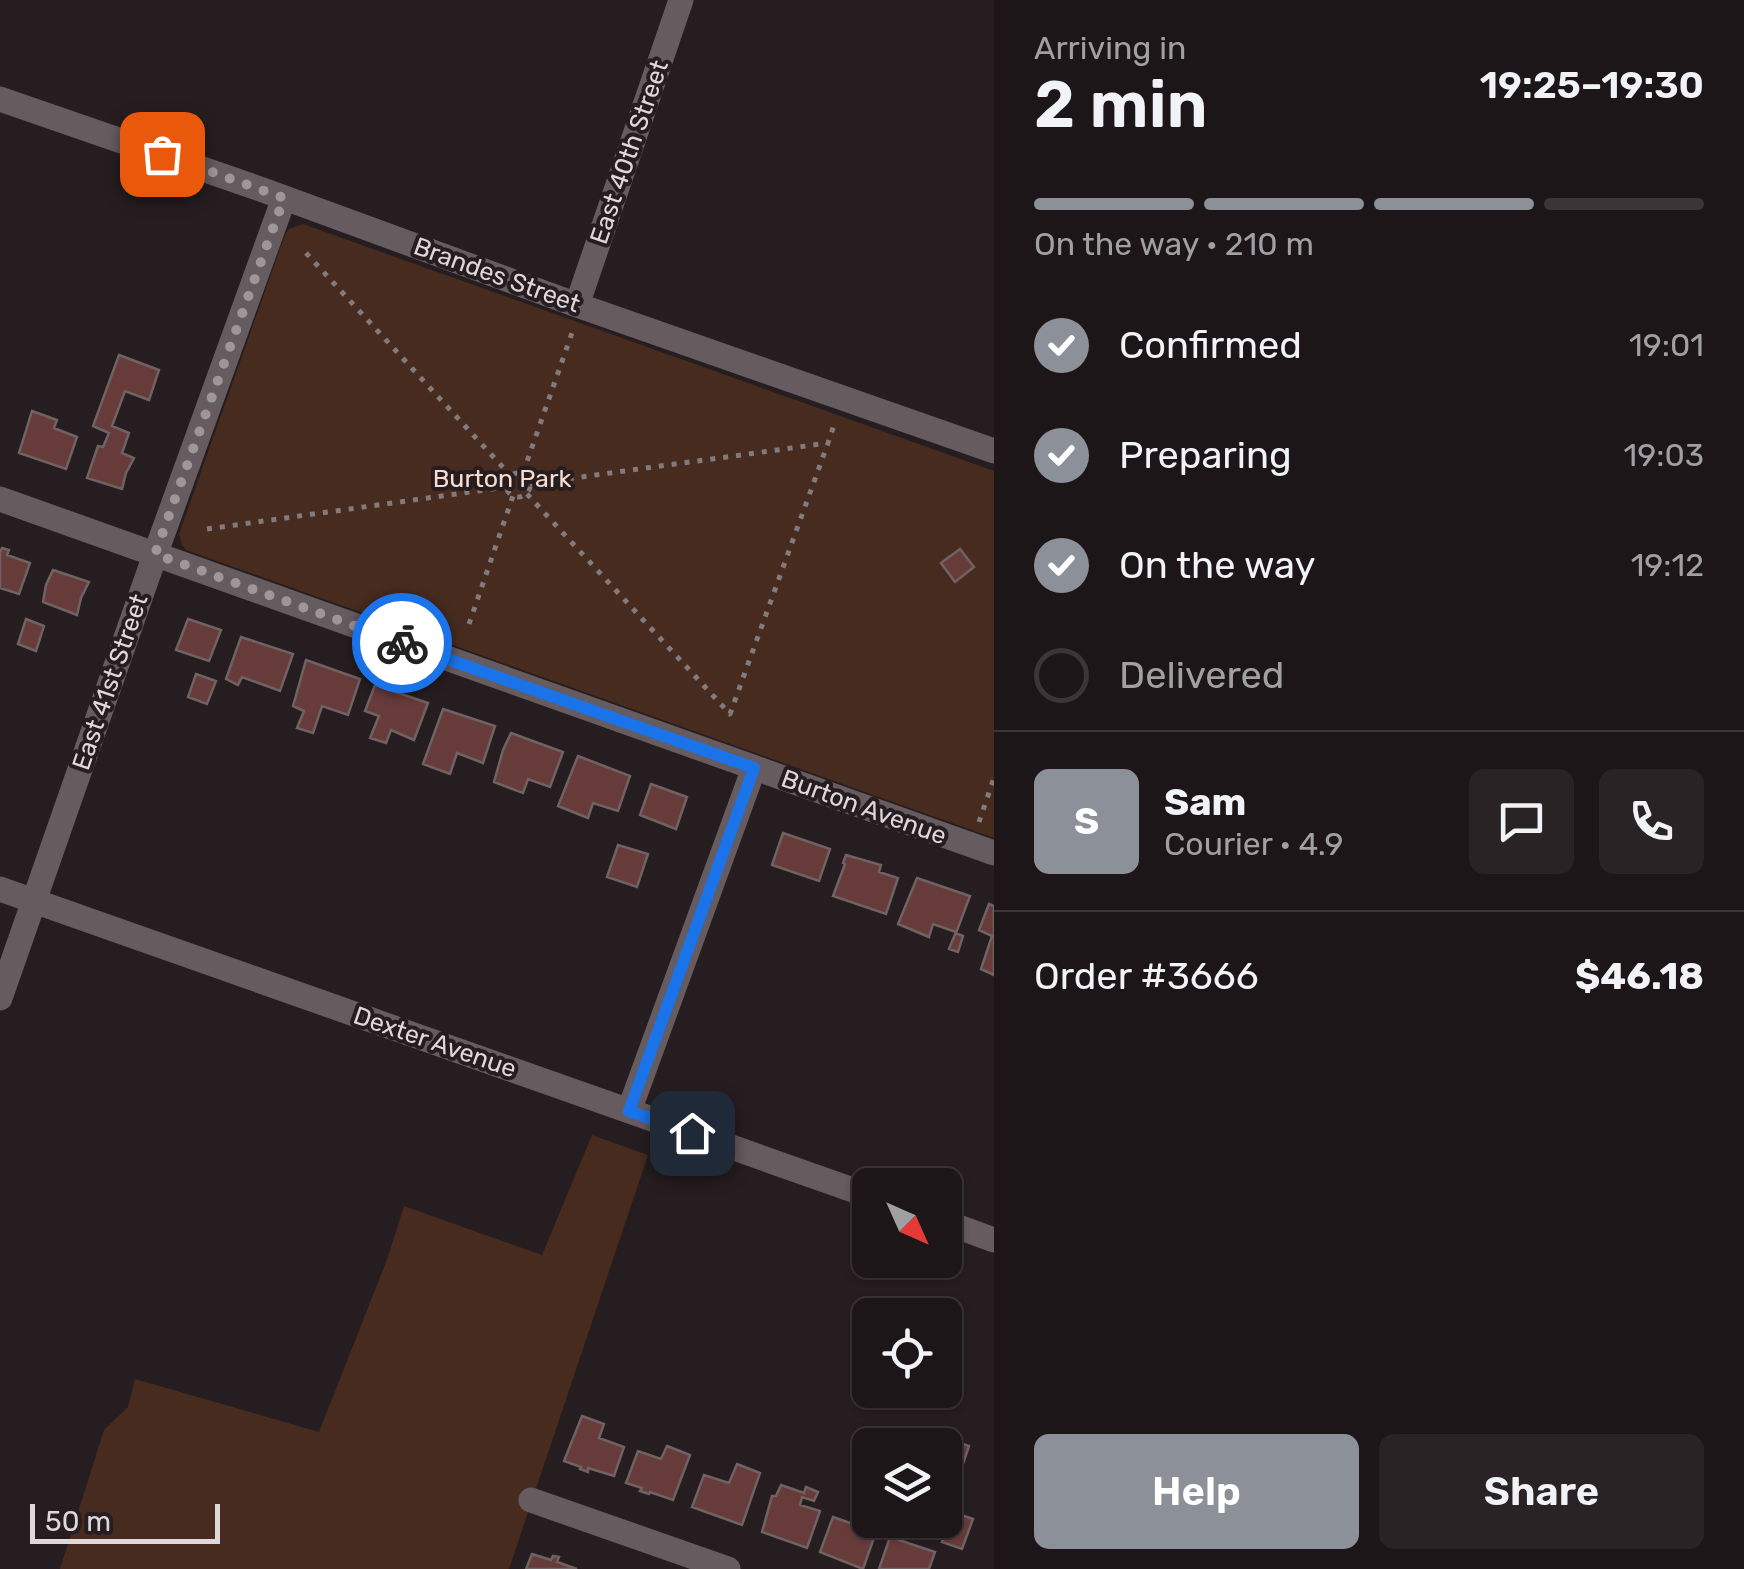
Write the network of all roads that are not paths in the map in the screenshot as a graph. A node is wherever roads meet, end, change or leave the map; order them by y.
1 (681, 0) edge
2 (0, 99) edge
3 (284, 198) junction
4 (576, 313) junction
5 (994, 451) edge
6 (0, 499) edge
7 (155, 554) junction
8 (754, 768) junction
9 (994, 854) edge
10 (0, 888) edge
11 (34, 900) junction
12 (0, 998) edge
13 (629, 1111) junction
14 (852, 1190) edge
15 (962, 1228) edge
16 (994, 1240) edge
17 (531, 1500) dead end
18 (728, 1569) edge

1 - 4 street, East 40th Street
2 - 3 street, Brandes Street
3 - 4 street, Brandes Street
3 - 7 street, East 41st Street
4 - 5 street, Brandes Street
6 - 7 street, Burton Avenue
7 - 8 street, Burton Avenue
7 - 11 street, East 41st Street
8 - 9 street, Burton Avenue
8 - 13 street
10 - 11 street, Dexter Avenue
11 - 12 street, East 41st Street
11 - 13 street, Dexter Avenue
13 - 14 street, Dexter Avenue
15 - 16 street
17 - 18 street

